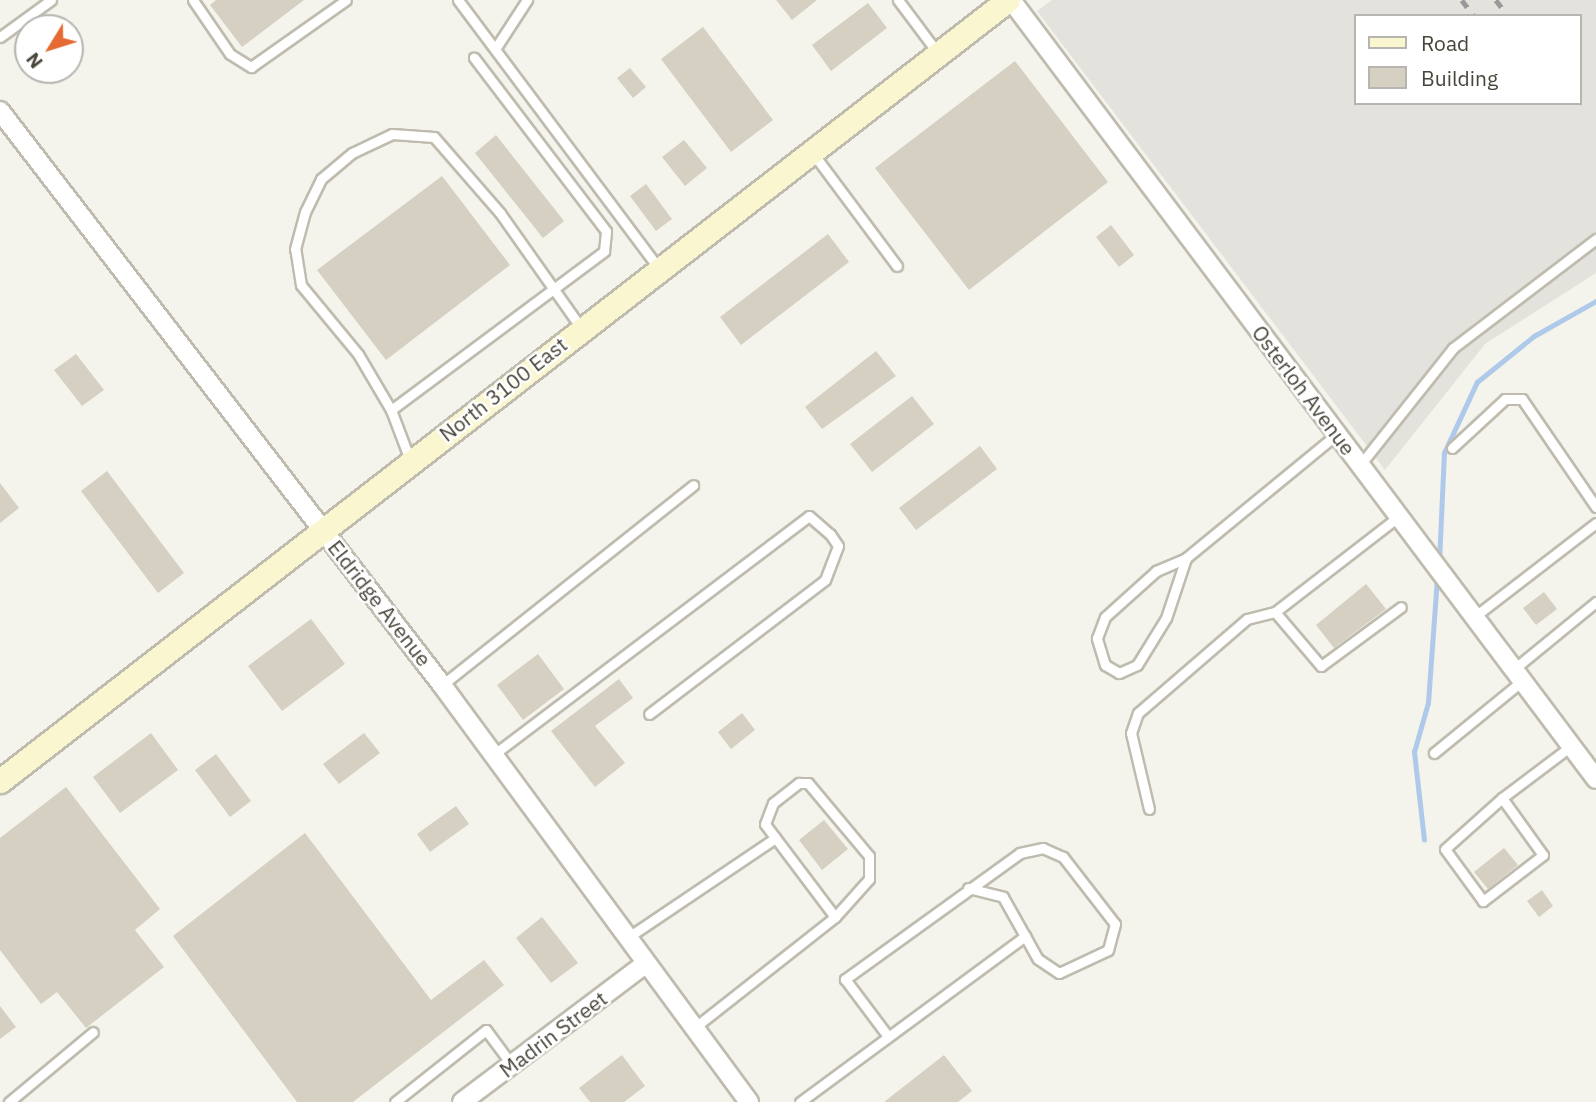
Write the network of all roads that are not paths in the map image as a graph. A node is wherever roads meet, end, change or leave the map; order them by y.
1 (51, 0) edge
2 (346, 0) edge
3 (458, 0) edge
4 (527, 0) edge
5 (898, 0) edge
6 (1010, 0) edge
7 (195, 1) edge
8 (0, 37) edge
9 (495, 49) junction
10 (938, 54) junction
11 (474, 58) dead end
12 (0, 111) edge
13 (812, 151) junction
14 (1596, 239) edge
15 (897, 266) dead end
16 (659, 269) junction
17 (554, 287) junction
18 (581, 328) junction
19 (391, 410) junction
20 (1337, 434) junction
21 (1452, 448) dead end
22 (410, 460) junction
23 (1360, 465) junction
24 (694, 485) dead end
25 (1596, 507) edge
26 (1399, 516) junction
27 (1596, 523) edge
28 (324, 531) junction
29 (1186, 558) junction
30 (1596, 602) edge
31 (1401, 607) dead end
32 (1275, 612) junction
33 (1474, 617) junction
34 (1518, 675) junction
35 (442, 685) junction
36 (649, 714) dead end
37 (1571, 746) junction
38 (1434, 752) dead end
39 (493, 755) junction
40 (1596, 779) edge
41 (0, 781) edge
42 (1502, 798) junction
43 (1149, 809) dead end
44 (775, 838) junction
45 (968, 888) junction
46 (835, 917) junction
47 (1025, 936) junction
48 (625, 939) junction
49 (644, 965) junction
50 (693, 1029) junction
51 (93, 1032) dead end
52 (887, 1035) junction
53 (512, 1065) junction
54 (9, 1102) edge
55 (395, 1102) edge
56 (462, 1102) edge
57 (749, 1102) edge
58 (800, 1102) edge

1 - 8 lane
2 - 7 lane
3 - 9 lane
4 - 9 lane
5 - 10 lane
6 - 10 main road, North 3100 East
6 - 20 street, Osterloh Avenue
9 - 16 lane
10 - 13 main road, North 3100 East
11 - 17 lane
12 - 28 street, Eldridge Avenue
13 - 15 lane
13 - 16 main road, North 3100 East
14 - 23 lane
16 - 18 main road, North 3100 East
17 - 18 lane
17 - 19 lane
17 - 19 lane
18 - 22 main road, North 3100 East
19 - 22 lane
20 - 23 street, Osterloh Avenue
20 - 29 lane
21 - 25 lane
22 - 28 main road, North 3100 East
23 - 26 street, Osterloh Avenue
24 - 35 lane
26 - 32 lane
26 - 33 street, Osterloh Avenue
27 - 33 lane
28 - 35 street, Eldridge Avenue
28 - 41 main road, North 3100 East
29 - 29 lane
30 - 34 lane
31 - 32 lane
32 - 43 lane
33 - 34 street, Osterloh Avenue
34 - 37 street, Osterloh Avenue
34 - 38 lane
35 - 39 street, Eldridge Avenue
36 - 39 lane
37 - 40 street, Osterloh Avenue
37 - 42 lane
39 - 48 street, Eldridge Avenue
42 - 42 lane
44 - 46 lane
44 - 46 lane
44 - 48 lane
45 - 47 lane
45 - 47 lane
45 - 52 lane
46 - 50 lane
47 - 52 lane
48 - 49 street, Eldridge Avenue
49 - 50 street, Eldridge Avenue
49 - 53 street, Madrin Street
50 - 57 street, Eldridge Avenue
51 - 54 lane
52 - 58 lane
53 - 55 lane
53 - 56 street, Madrin Street

